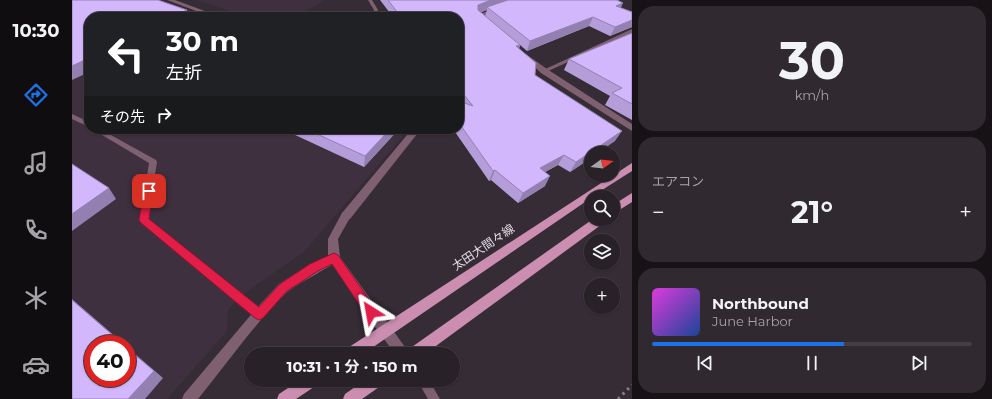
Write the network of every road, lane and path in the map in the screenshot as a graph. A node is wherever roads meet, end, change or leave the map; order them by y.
1 (170, 0) edge
2 (370, 0) edge
3 (523, 0) edge
4 (204, 12) edge
5 (376, 12) edge
6 (492, 27) edge
7 (632, 32) edge
8 (521, 51) edge
9 (544, 71) junction
10 (72, 116) edge
11 (84, 122) edge
12 (632, 128) edge
13 (104, 134) edge
14 (413, 134) edge
15 (632, 166) edge
16 (632, 197) edge
17 (620, 205) edge
18 (591, 226) edge
19 (334, 258) junction
20 (259, 314) junction
21 (385, 331) junction
22 (361, 347) edge
23 (398, 347) edge
24 (424, 347) edge
25 (632, 385) edge
26 (302, 387) edge
27 (367, 387) edge
28 (427, 387) edge
29 (189, 399) edge
30 (284, 399) edge
31 (350, 399) edge
32 (434, 399) edge
33 (618, 399) edge

1 - 4 street
2 - 5 lane
3 - 6 street
7 - 9 lane
8 - 9 street
9 - 12 street
10 - 11 lane
13 - 20 lane
14 - 19 street
15 - 21 main road, 太田大間々線
16 - 17 main road
18 - 24 main road
19 - 20 street
19 - 21 street
20 - 29 street
21 - 22 main road, 太田大間々線
21 - 23 street
25 - 33 path
26 - 30 main road
27 - 31 main road
28 - 32 lane

